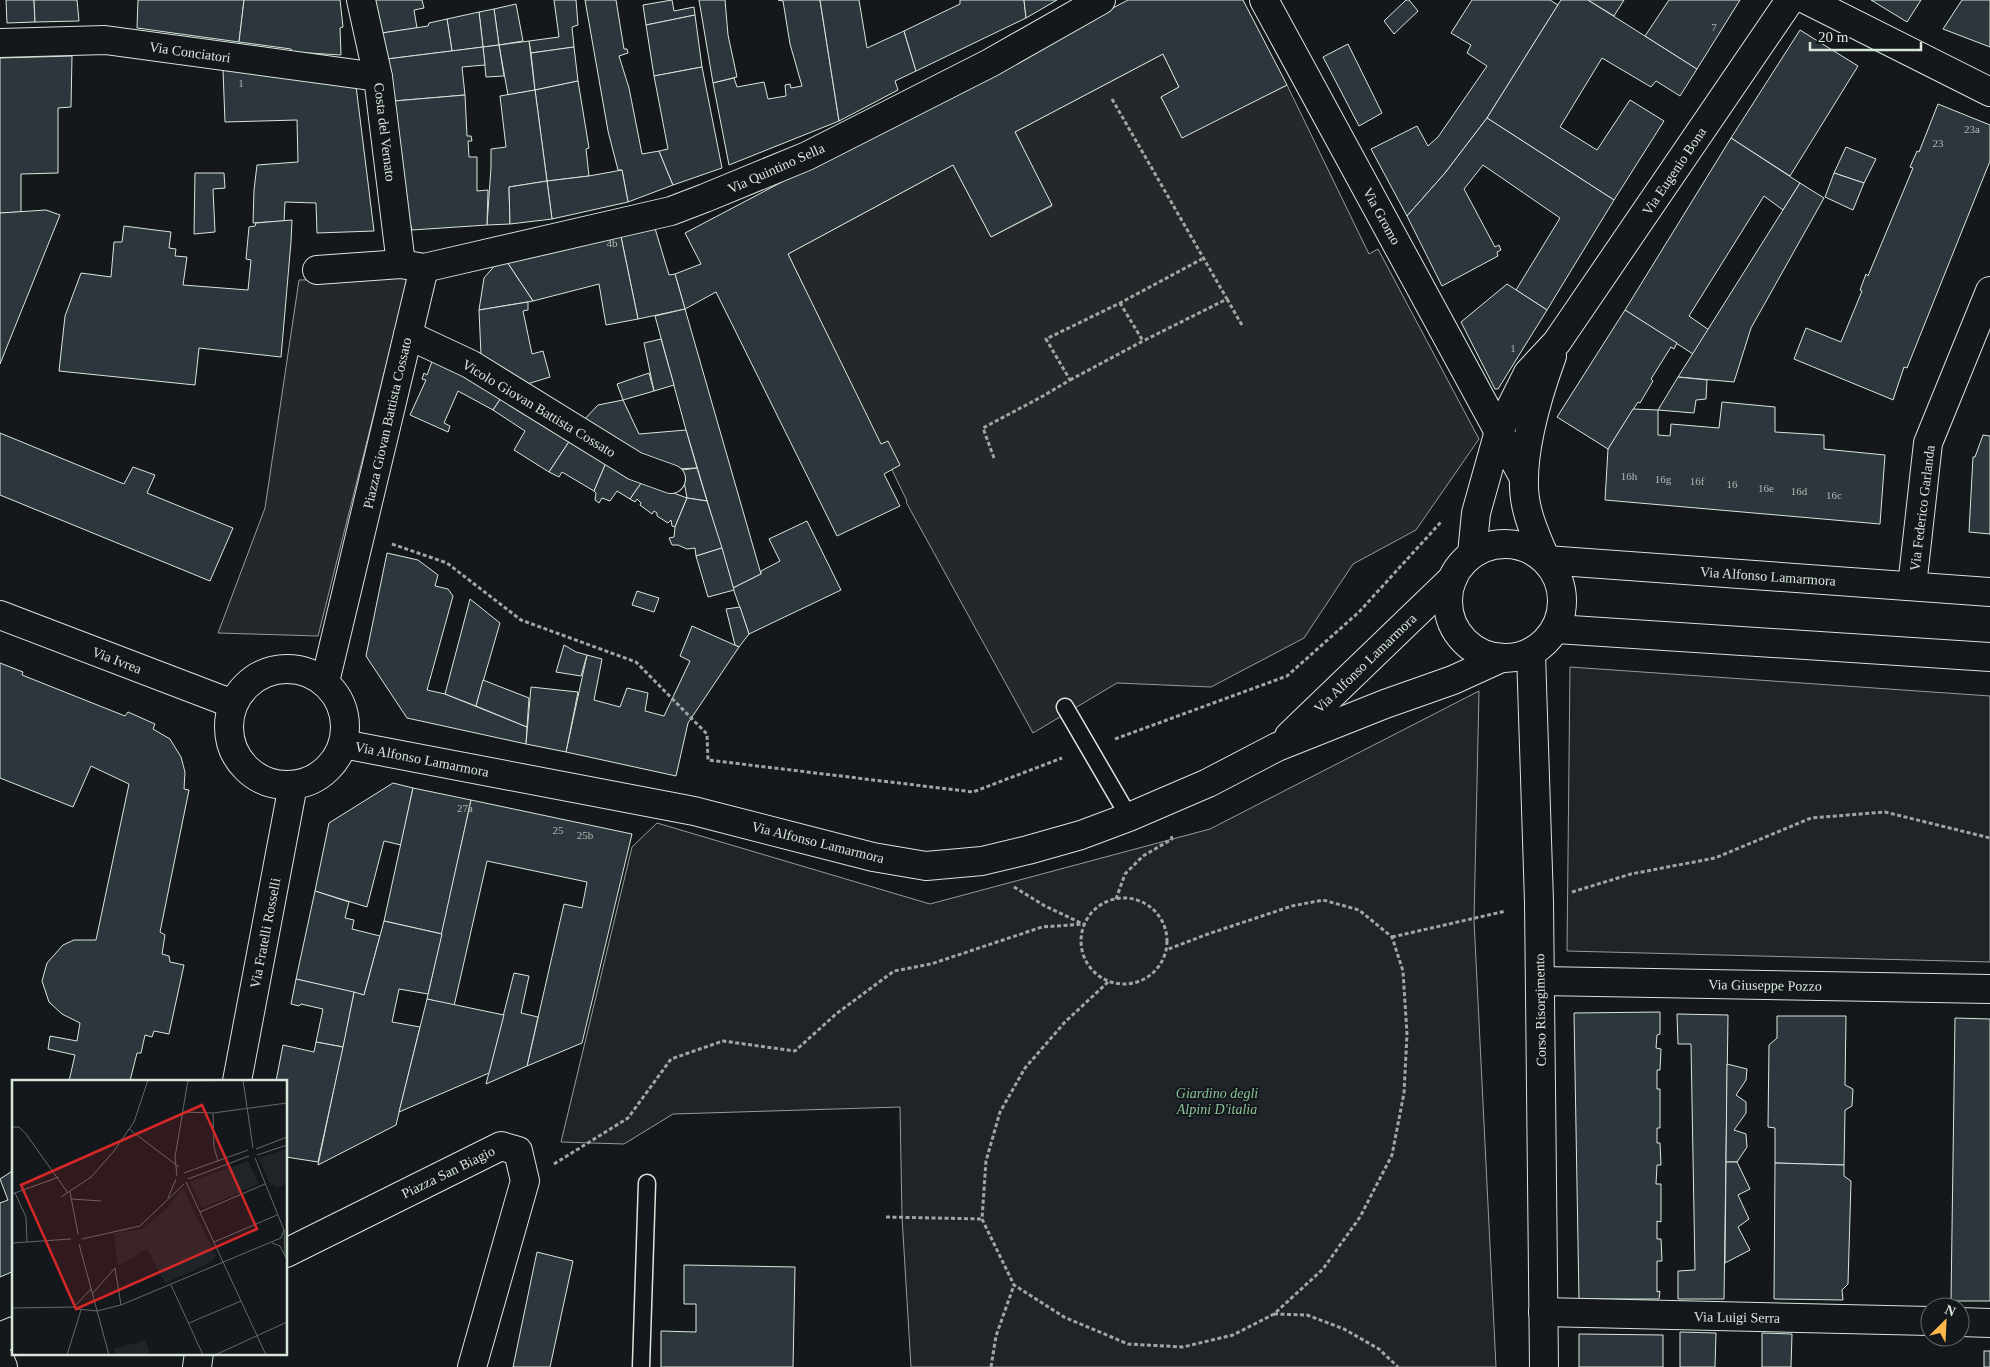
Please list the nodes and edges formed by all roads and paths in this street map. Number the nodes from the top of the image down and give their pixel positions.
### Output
1 (361, 0) edge
2 (1101, 0) edge
3 (1264, 0) edge
4 (1790, 0) edge
5 (1807, 0) edge
6 (0, 43) edge
7 (378, 77) junction
8 (1990, 92) edge
9 (1112, 99) dead end
10 (1202, 259) junction
11 (413, 266) junction
12 (317, 270) dead end
13 (1990, 291) edge
14 (1227, 299) junction
15 (1120, 304) junction
16 (1243, 327) dead end
17 (408, 335) junction
18 (1143, 341) junction
19 (1557, 342) junction
20 (1070, 380) junction
21 (1499, 431) junction
22 (994, 458) dead end
23 (1524, 478) junction
24 (671, 479) dead end
25 (1446, 516) dead end
26 (361, 533) junction
27 (1472, 554) junction
28 (1546, 560) junction
29 (1453, 578) junction
30 (1912, 586) junction
31 (1990, 592) edge
32 (0, 615) edge
33 (1556, 629) junction
34 (1531, 653) junction
35 (1990, 657) edge
36 (1499, 658) junction
37 (325, 682) junction
38 (233, 704) junction
39 (1065, 707) dead end
40 (343, 744) junction
41 (1277, 747) junction
42 (1090, 748) junction
43 (293, 785) junction
44 (1160, 804) junction
45 (1129, 817) junction
46 (1990, 838) edge
47 (982, 861) junction
48 (1116, 899) junction
49 (1539, 902) junction
50 (1084, 924) junction
51 (1392, 937) junction
52 (1166, 950) junction
53 (1540, 981) junction
54 (1108, 982) junction
55 (1990, 989) edge
56 (237, 1080) edge
57 (526, 1181) junction
58 (647, 1183) dead end
59 (886, 1217) dead end
60 (982, 1219) junction
61 (288, 1252) edge
62 (1014, 1286) junction
63 (1543, 1312) junction
64 (1274, 1314) junction
65 (1920, 1321) edge
66 (1970, 1322) edge
67 (1990, 1323) edge
68 (12, 1332) edge
69 (0, 1340) edge
70 (199, 1354) edge
71 (0, 1360) edge
72 (3, 1367) edge
73 (197, 1367) edge
74 (472, 1367) edge
75 (641, 1367) edge
76 (991, 1367) edge
77 (1398, 1367) edge
78 (1544, 1367) edge

1 - 7 street, Costa del Vernato
2 - 11 street, Via Quintino Sella
3 - 21 street, Via Gromo
4 - 19 street, Via Eugenio Bona
5 - 8 street
6 - 7 street, Via Conciatori
7 - 11 street, Costa del Vernato
9 - 10 path
10 - 14 path
10 - 15 path
11 - 12 street
11 - 17 street, Piazza Giovan Battista Cossato
13 - 30 street, Via Federico Garlanda
14 - 16 path
14 - 18 path
15 - 18 path
15 - 20 path
17 - 24 street, Vicolo Giovan Battista Cossato
17 - 26 street, Piazza Giovan Battista Cossato
18 - 20 path
19 - 21 street, Via Eugenio Bona
19 - 23 street, Via Eugenio Bona
20 - 22 path
21 - 23 street, Via Eugenio Bona
21 - 27 street, Via Eugenio Bona
23 - 28 street, Via Eugenio Bona
25 - 42 path
26 - 37 street, Piazza Giovan Battista Cossato
26 - 42 path
27 - 28 street, Via Alfonso Lamarmora
27 - 29 street, Via Alfonso Lamarmora
28 - 30 street, Via Alfonso Lamarmora
28 - 33 street, Via Alfonso Lamarmora
29 - 36 street, Via Alfonso Lamarmora
29 - 41 street, Via Alfonso Lamarmora
30 - 31 street, Via Alfonso Lamarmora
32 - 38 street, Via Ivrea
33 - 34 street, Via Alfonso Lamarmora
33 - 35 street
34 - 36 street, Via Alfonso Lamarmora
34 - 49 street, Corso Risorgimento
36 - 41 street, Via Alfonso Lamarmora
37 - 38 street, Via Alfonso Lamarmora
37 - 40 street, Via Alfonso Lamarmora
38 - 43 street, Via Alfonso Lamarmora
39 - 42 lane
40 - 43 street, Via Alfonso Lamarmora
40 - 47 street, Via Alfonso Lamarmora
41 - 44 street, Via Alfonso Lamarmora
42 - 45 lane
43 - 56 street, Via Fratelli Rosselli
44 - 45 street, Via Alfonso Lamarmora
44 - 48 path
45 - 47 street, Via Alfonso Lamarmora
46 - 49 path
47 - 50 path
48 - 50 path
48 - 52 path
49 - 51 path
49 - 53 street, Corso Risorgimento
50 - 54 path
50 - 57 path
51 - 52 path
51 - 64 path
52 - 54 path
53 - 55 street, Via Giuseppe Pozzo
53 - 63 street, Corso Risorgimento
54 - 60 path
57 - 61 street, Piazza San Biagio
57 - 74 street
58 - 75 lane
59 - 60 path
60 - 62 path
62 - 64 path
62 - 76 path
63 - 65 street, Via Luigi Serra
63 - 78 street, Corso Risorgimento
64 - 77 path
66 - 67 street
68 - 69 street
70 - 73 street
71 - 72 street

